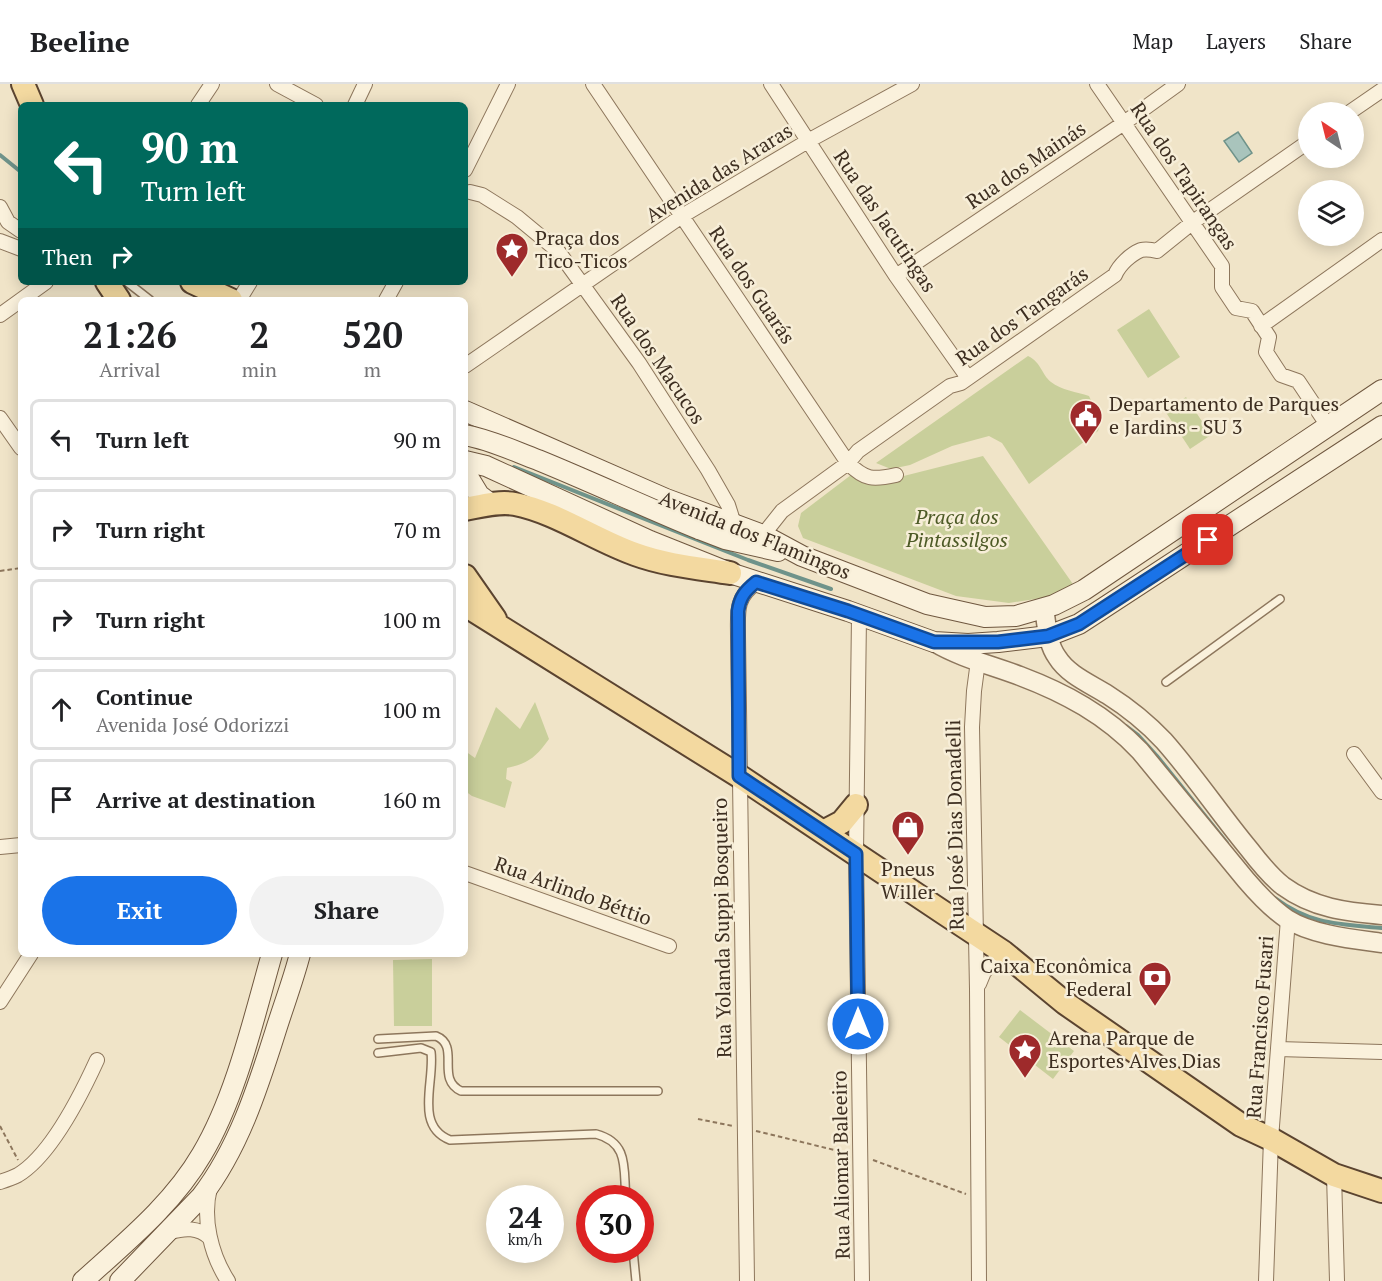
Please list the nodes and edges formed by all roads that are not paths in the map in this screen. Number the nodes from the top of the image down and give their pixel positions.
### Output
1 (23, 84) edge
2 (212, 84) edge
3 (277, 84) edge
4 (365, 84) edge
5 (508, 84) edge
6 (593, 84) edge
7 (771, 84) edge
8 (912, 84) edge
9 (1097, 84) edge
10 (1178, 84) edge
11 (1382, 90) edge
12 (31, 102) edge
13 (200, 102) edge
14 (310, 102) edge
15 (356, 102) edge
16 (1364, 102) edge
17 (1124, 123) junction
18 (808, 141) junction
19 (1298, 149) edge
20 (468, 165) edge
21 (468, 176) edge
22 (468, 193) edge
23 (468, 195) edge
24 (0, 207) edge
25 (682, 216) junction
26 (1193, 222) junction
27 (18, 229) edge
28 (1382, 240) edge
29 (0, 241) edge
30 (18, 248) edge
31 (896, 276) junction
32 (42, 285) edge
33 (132, 285) edge
34 (198, 285) edge
35 (584, 285) junction
36 (25, 297) edge
37 (147, 297) edge
38 (224, 297) edge
39 (18, 302) edge
40 (0, 315) edge
41 (1261, 326) junction
42 (468, 364) edge
43 (968, 378) junction
44 (1382, 390) edge
45 (468, 412) edge
46 (0, 418) edge
47 (1328, 426) junction
48 (1382, 426) edge
49 (512, 431) junction
50 (468, 436) edge
51 (18, 444) edge
52 (468, 448) edge
53 (468, 462) edge
54 (848, 463) junction
55 (896, 475) dead end
56 (468, 477) edge
57 (491, 504) junction
58 (468, 508) edge
59 (734, 524) junction
60 (763, 535) junction
61 (802, 556) junction
62 (730, 573) junction
63 (468, 580) edge
64 (756, 582) junction
65 (1280, 599) dead end
66 (468, 607) edge
67 (1049, 607) junction
68 (859, 616) junction
69 (503, 629) junction
70 (1048, 636) junction
71 (934, 642) junction
72 (978, 661) junction
73 (1166, 681) dead end
74 (1354, 754) dead end
75 (739, 776) junction
76 (1378, 777) edge
77 (1382, 792) edge
78 (856, 805) junction
79 (823, 832) junction
80 (18, 844) edge
81 (0, 847) edge
82 (856, 854) junction
83 (468, 874) edge
84 (1381, 915) edge
85 (1288, 919) junction
86 (977, 935) junction
87 (1382, 944) edge
88 (669, 946) dead end
89 (1003, 952) junction
90 (29, 957) edge
91 (271, 957) edge
92 (299, 957) edge
93 (977, 989) junction
94 (0, 1002) edge
95 (378, 1039) dead end
96 (1278, 1049) junction
97 (1382, 1052) edge
98 (378, 1053) dead end
99 (97, 1060) dead end
100 (658, 1091) dead end
101 (1271, 1139) junction
102 (1334, 1175) junction
103 (0, 1182) edge
104 (212, 1183) junction
105 (625, 1185) edge
106 (1382, 1191) edge
107 (170, 1232) junction
108 (210, 1238) junction
109 (634, 1263) edge
110 (83, 1281) edge
111 (120, 1281) edge
112 (228, 1281) edge
113 (636, 1281) edge
114 (747, 1281) edge
115 (862, 1281) edge
116 (979, 1281) edge
117 (1266, 1281) edge
118 (1337, 1281) edge

1 - 12 main road
2 - 13 street
3 - 14 street
4 - 15 street
5 - 20 street
6 - 25 street, Rua dos Guarás
7 - 18 street, Rua das Jacutingas
8 - 18 street, Avenida das Araras
9 - 17 street, Rua dos Tapirangas
10 - 17 street, Rua dos Mainás
11 - 16 street
17 - 26 street, Rua dos Tapirangas
17 - 31 street, Rua dos Mainás
18 - 25 street, Avenida das Araras
18 - 31 street, Rua das Jacutingas
19 - 26 street, Rua dos Tangarás
21 - 22 street
23 - 35 street, Rua dos Macucos
24 - 27 street
25 - 35 street, Avenida das Araras
25 - 54 street, Rua dos Guarás
26 - 41 street, Rua dos Tapirangas
26 - 43 street, Rua dos Tangarás
28 - 41 street
29 - 30 street
31 - 43 street, Rua das Jacutingas
32 - 36 street
33 - 37 lane
34 - 38 main road
35 - 42 street, Avenida das Araras
35 - 59 street, Rua dos Macucos
39 - 40 street
41 - 47 street
43 - 54 street, Rua dos Tangarás
44 - 47 main road, Avenida dos Flamingos
45 - 49 main road, Avenida dos Flamingos
46 - 51 street
47 - 67 main road, Avenida dos Flamingos
48 - 70 main road
49 - 52 main road
49 - 59 main road, Avenida dos Flamingos
50 - 61 main road, bridge
53 - 62 main road
54 - 55 street, Rua dos Guarás
54 - 60 street, Rua dos Tangarás
56 - 57 main road
57 - 58 main road
57 - 62 main road
59 - 60 main road, Avenida dos Flamingos
60 - 61 main road, Avenida dos Flamingos
61 - 67 main road, Avenida dos Flamingos
62 - 64 main road
63 - 69 main road
64 - 68 main road
64 - 75 street, Rua Yolanda Suppi Bosqueiro
65 - 73 lane
66 - 69 main road
67 - 70 street
68 - 71 main road
68 - 78 street, Rua Aliomar Baleeiro
69 - 75 main road
70 - 71 main road
70 - 84 street
71 - 72 street
72 - 85 street
72 - 86 street, Rua José Dias Donadelli
74 - 76 street
75 - 79 main road
75 - 114 street, Rua Yolanda Suppi Bosqueiro
76 - 77 street
78 - 79 main road
78 - 82 street, Rua Aliomar Baleeiro
79 - 82 main road
80 - 81 street
82 - 86 main road
82 - 115 street, Rua Aliomar Baleeiro
83 - 88 street, Rua Arlindo Béttio
85 - 87 street
85 - 96 street, Rua Francisco Fusari
86 - 89 main road
86 - 93 street, Rua José Dias Donadelli
89 - 93 street
89 - 101 main road
90 - 94 street
91 - 110 main road
92 - 104 main road
93 - 116 street, Rua José Dias Donadelli
95 - 100 lane
96 - 97 street
96 - 101 street, Rua Francisco Fusari
98 - 105 lane
99 - 103 street
101 - 102 main road
101 - 117 street, Rua Francisco Fusari
102 - 106 main road
102 - 118 street
104 - 107 main road
104 - 108 street
107 - 108 street
107 - 111 main road
108 - 112 street
109 - 113 lane

